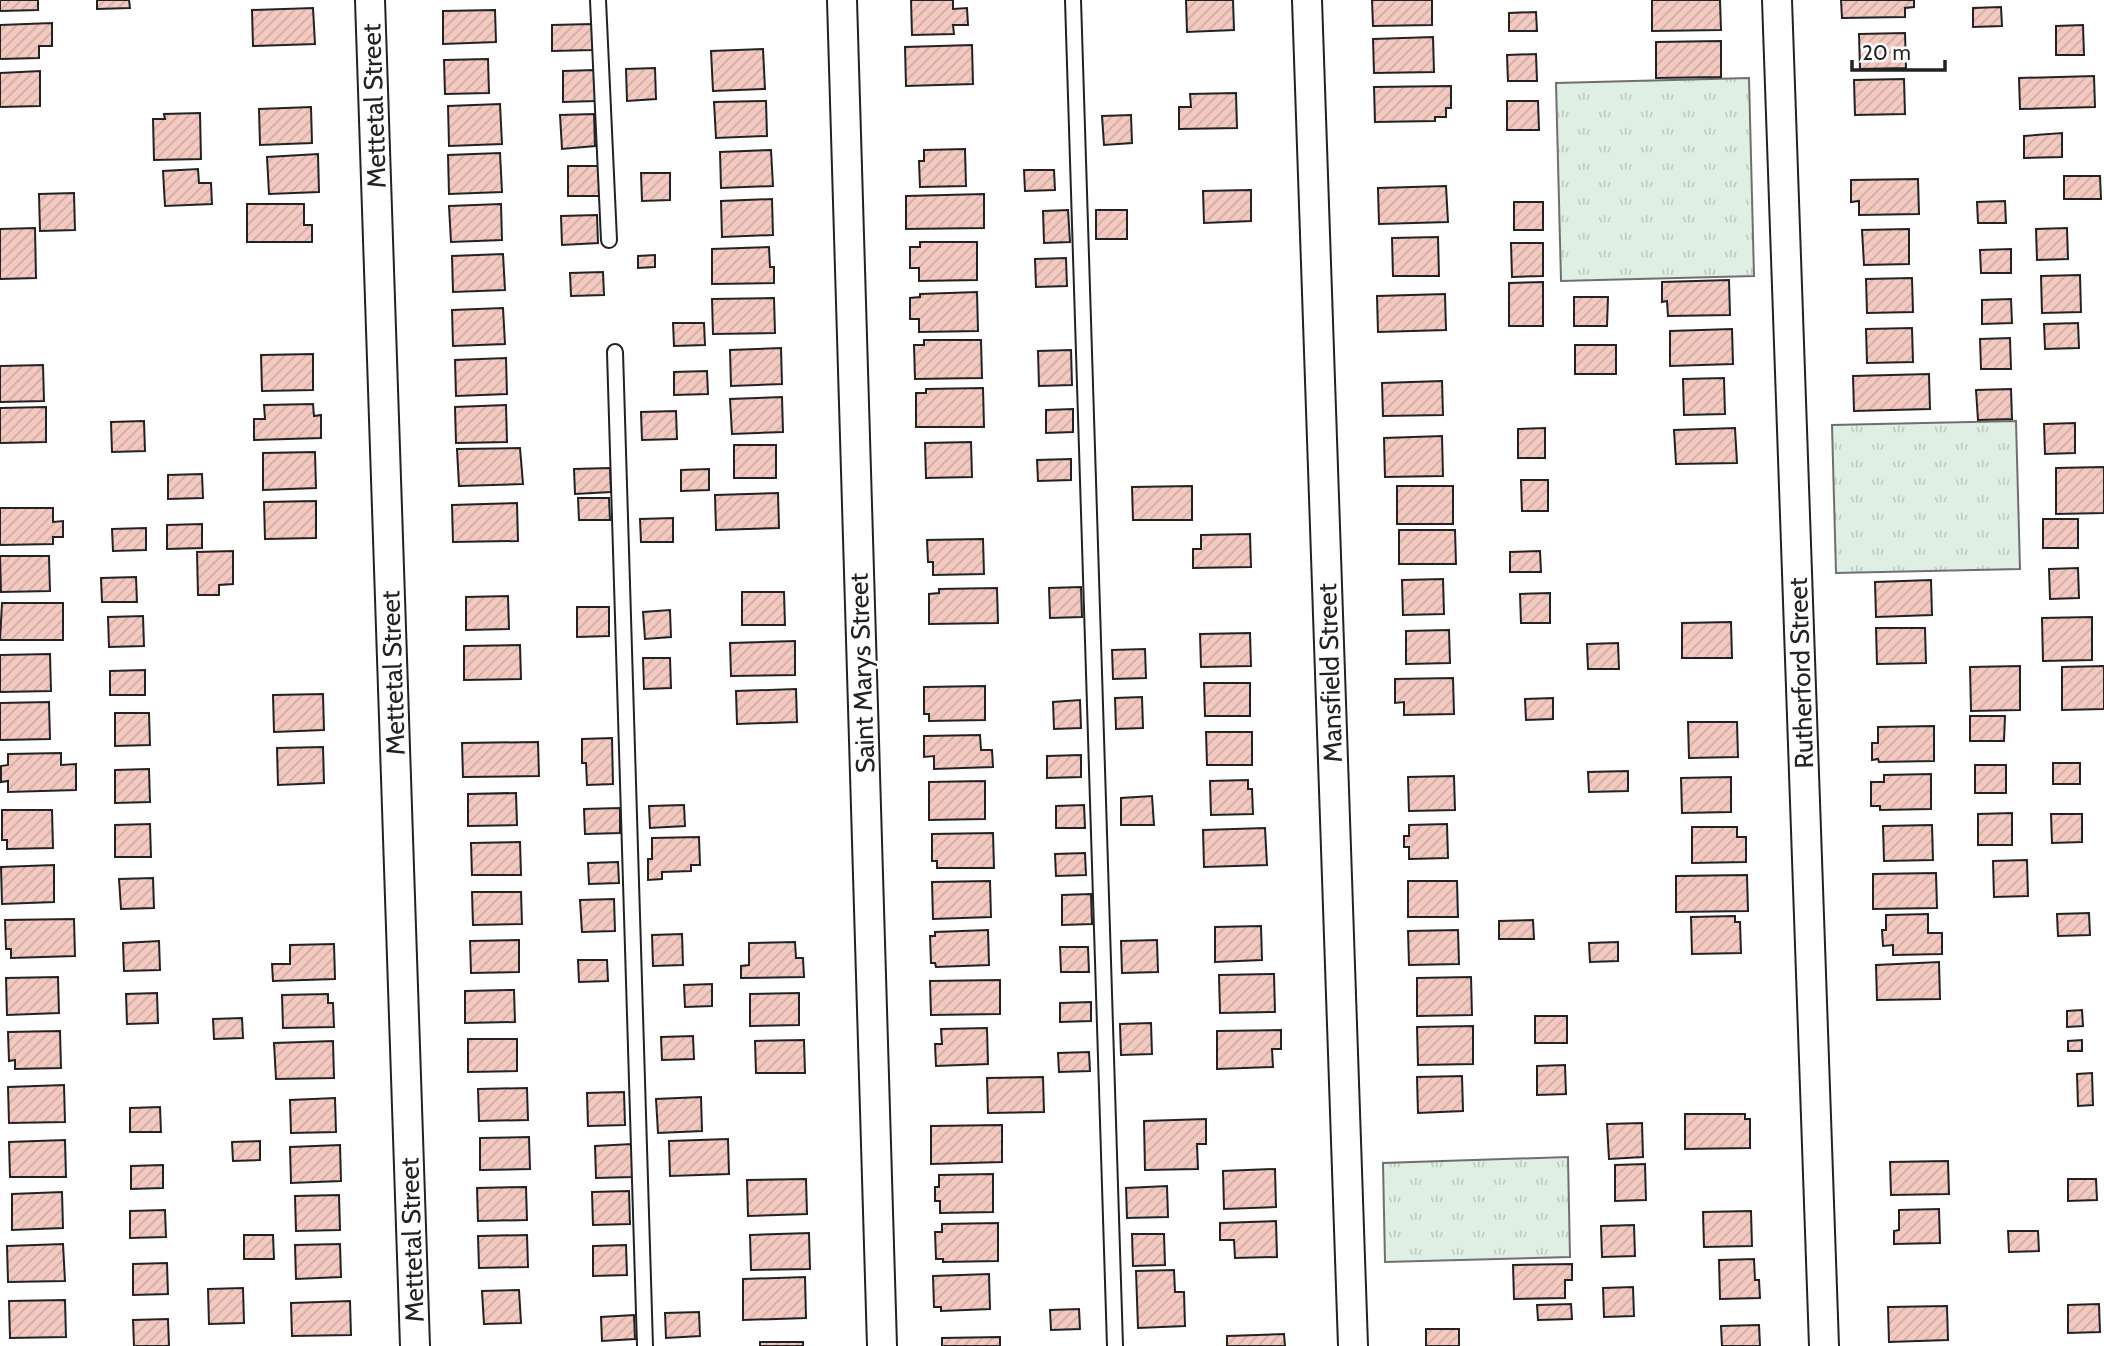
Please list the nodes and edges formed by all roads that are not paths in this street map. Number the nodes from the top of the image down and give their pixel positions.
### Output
1 (370, 0) edge
2 (598, 0) edge
3 (842, 0) edge
4 (1073, 0) edge
5 (1307, 0) edge
6 (1777, 0) edge
7 (608, 240) dead end
8 (615, 352) dead end
9 (415, 1346) edge
10 (645, 1346) edge
11 (882, 1346) edge
12 (1115, 1346) edge
13 (1353, 1346) edge
14 (1824, 1346) edge

1 - 9 street, Mettetal Street
2 - 7 lane
3 - 11 street, Saint Marys Street
4 - 12 lane
5 - 13 street, Mansfield Street
6 - 14 street, Rutherford Street
8 - 10 lane

